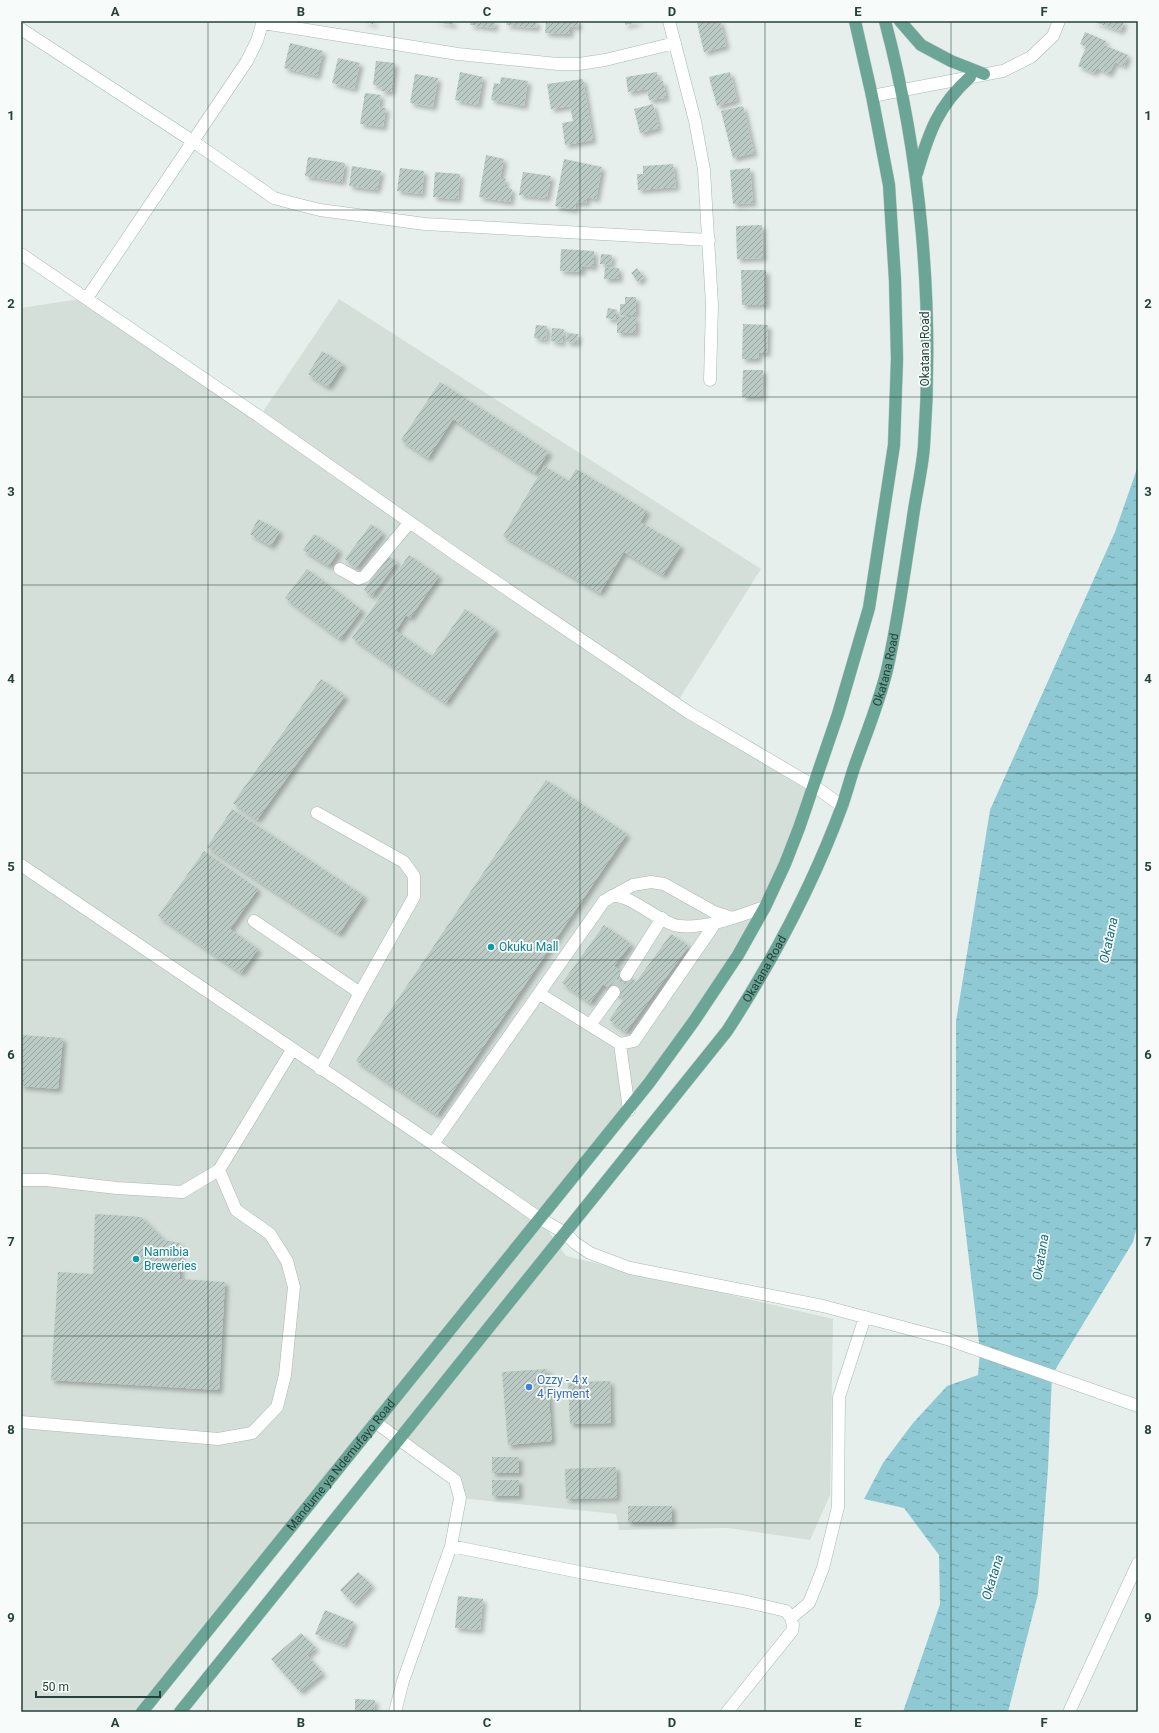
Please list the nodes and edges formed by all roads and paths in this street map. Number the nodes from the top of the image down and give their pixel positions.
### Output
1 (669, 21) edge
2 (854, 21) edge
3 (885, 21) edge
4 (900, 21) edge
5 (1060, 21) edge
6 (263, 22) edge
7 (21, 29) edge
8 (675, 43) junction
9 (984, 74) junction
10 (970, 77) junction
11 (901, 90) junction
12 (872, 96) junction
13 (194, 142) junction
14 (916, 176) junction
15 (709, 240) junction
16 (21, 254) edge
17 (86, 298) junction
18 (710, 380) dead end
19 (410, 522) junction
20 (340, 569) dead end
21 (814, 786) junction
22 (842, 806) junction
23 (317, 812) dead end
24 (21, 865) edge
25 (612, 896) junction
26 (765, 907) junction
27 (662, 918) junction
28 (732, 918) junction
29 (254, 921) dead end
30 (716, 922) junction
31 (626, 975) tunnel mouth
32 (614, 992) tunnel mouth
33 (360, 993) junction
34 (540, 994) junction
35 (590, 1025) junction
36 (620, 1044) junction
37 (292, 1050) junction
38 (320, 1068) junction
39 (628, 1110) junction
40 (433, 1144) junction
41 (219, 1170) junction
42 (21, 1180) edge
43 (539, 1218) junction
44 (565, 1233) junction
45 (865, 1317) junction
46 (1138, 1406) edge
47 (21, 1422) edge
48 (375, 1422) junction
49 (398, 1440) junction
50 (451, 1546) junction
51 (1138, 1563) edge
52 (791, 1618) junction
53 (142, 1712) edge
54 (180, 1712) edge
55 (395, 1712) edge
56 (727, 1712) edge
57 (1069, 1712) edge

1 - 8 street
2 - 12 main road
3 - 11 main road, Okatana Road
4 - 9 main road
5 - 9 street
6 - 8 street
6 - 13 street
7 - 13 street
8 - 15 street
9 - 10 street
10 - 11 street
10 - 14 main road
11 - 12 street
11 - 14 main road, Okatana Road
12 - 21 main road
13 - 15 street
13 - 17 street
14 - 22 main road, Okatana Road
15 - 18 street
16 - 17 street
17 - 19 street
19 - 20 street
19 - 21 street
21 - 22 street
21 - 26 main road
22 - 44 main road, Okatana Road
23 - 33 street
24 - 37 street
25 - 27 street
25 - 28 street
25 - 34 street
26 - 28 street
26 - 39 main road
27 - 30 street
27 - 31 street
28 - 30 street
29 - 33 street
30 - 36 street
32 - 35 street
33 - 38 street
34 - 35 street
34 - 40 street
35 - 36 street
36 - 39 street
37 - 38 street
37 - 41 street
38 - 40 street
39 - 43 main road
40 - 43 street
41 - 42 street
41 - 47 street
43 - 44 street
43 - 48 main road, Mandume ya Ndemufayo Road
44 - 45 street
44 - 49 main road
45 - 46 street
45 - 52 street
48 - 49 street
48 - 53 main road, Mandume ya Ndemufayo Road
49 - 50 street
49 - 54 main road
50 - 52 street
50 - 55 street
51 - 57 street
52 - 56 street

